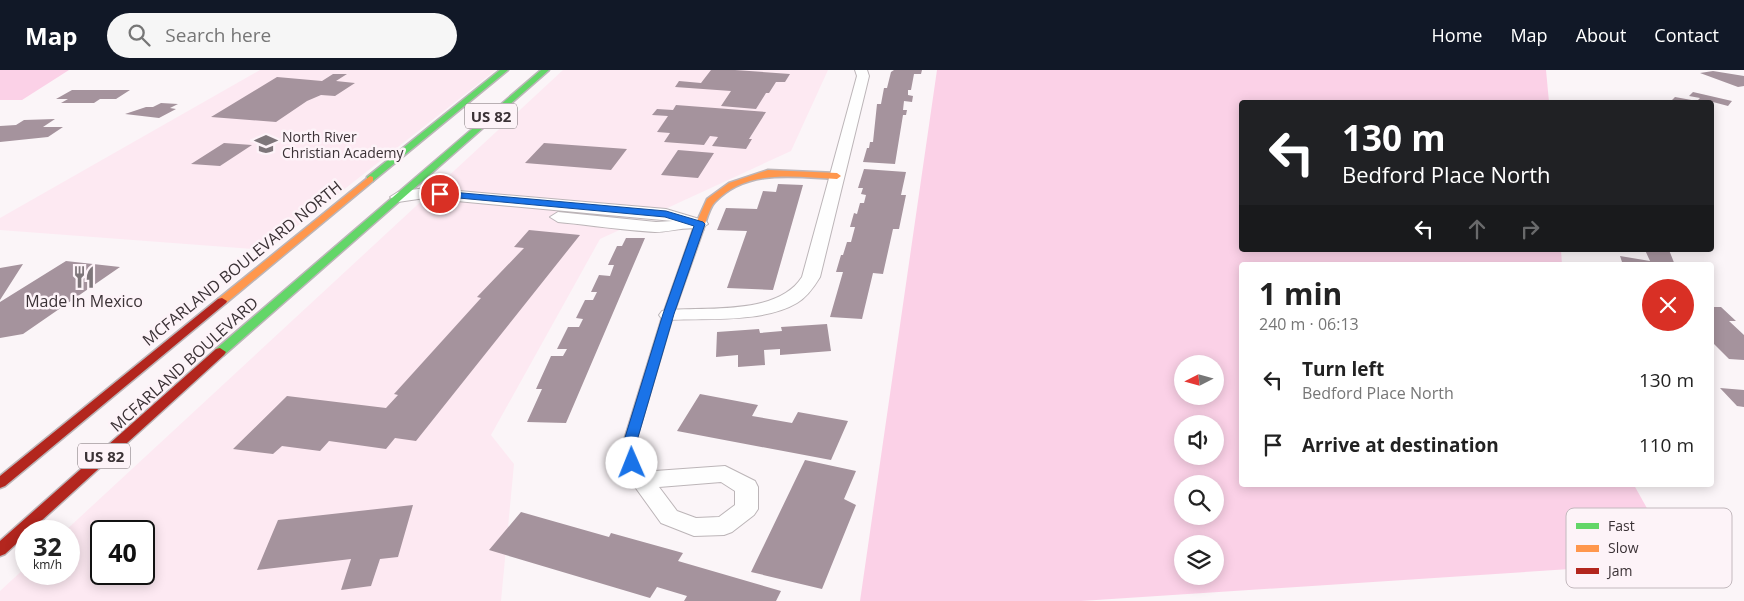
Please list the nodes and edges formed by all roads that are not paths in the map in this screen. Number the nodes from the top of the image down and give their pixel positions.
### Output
1 (504, 70) edge
2 (861, 70) edge
3 (542, 71) edge
4 (412, 145) junction
5 (837, 176) junction
6 (389, 190) junction
7 (353, 194) junction
8 (700, 224) junction
9 (345, 243) junction
10 (668, 314) junction
11 (641, 480) dead end
12 (0, 483) edge
13 (0, 550) edge

1 - 4 main road, MCFARLAND BOULEVARD NORTH / US 82
2 - 5 street
3 - 6 main road, US 82
4 - 6 main road
4 - 7 main road, MCFARLAND BOULEVARD NORTH / US 82
5 - 8 main road
5 - 10 street
6 - 8 street
6 - 9 main road, US 82
7 - 9 main road
7 - 12 main road, MCFARLAND BOULEVARD NORTH / US 82
8 - 10 main road
9 - 13 main road, MCFARLAND BOULEVARD / US 82
10 - 11 main road

